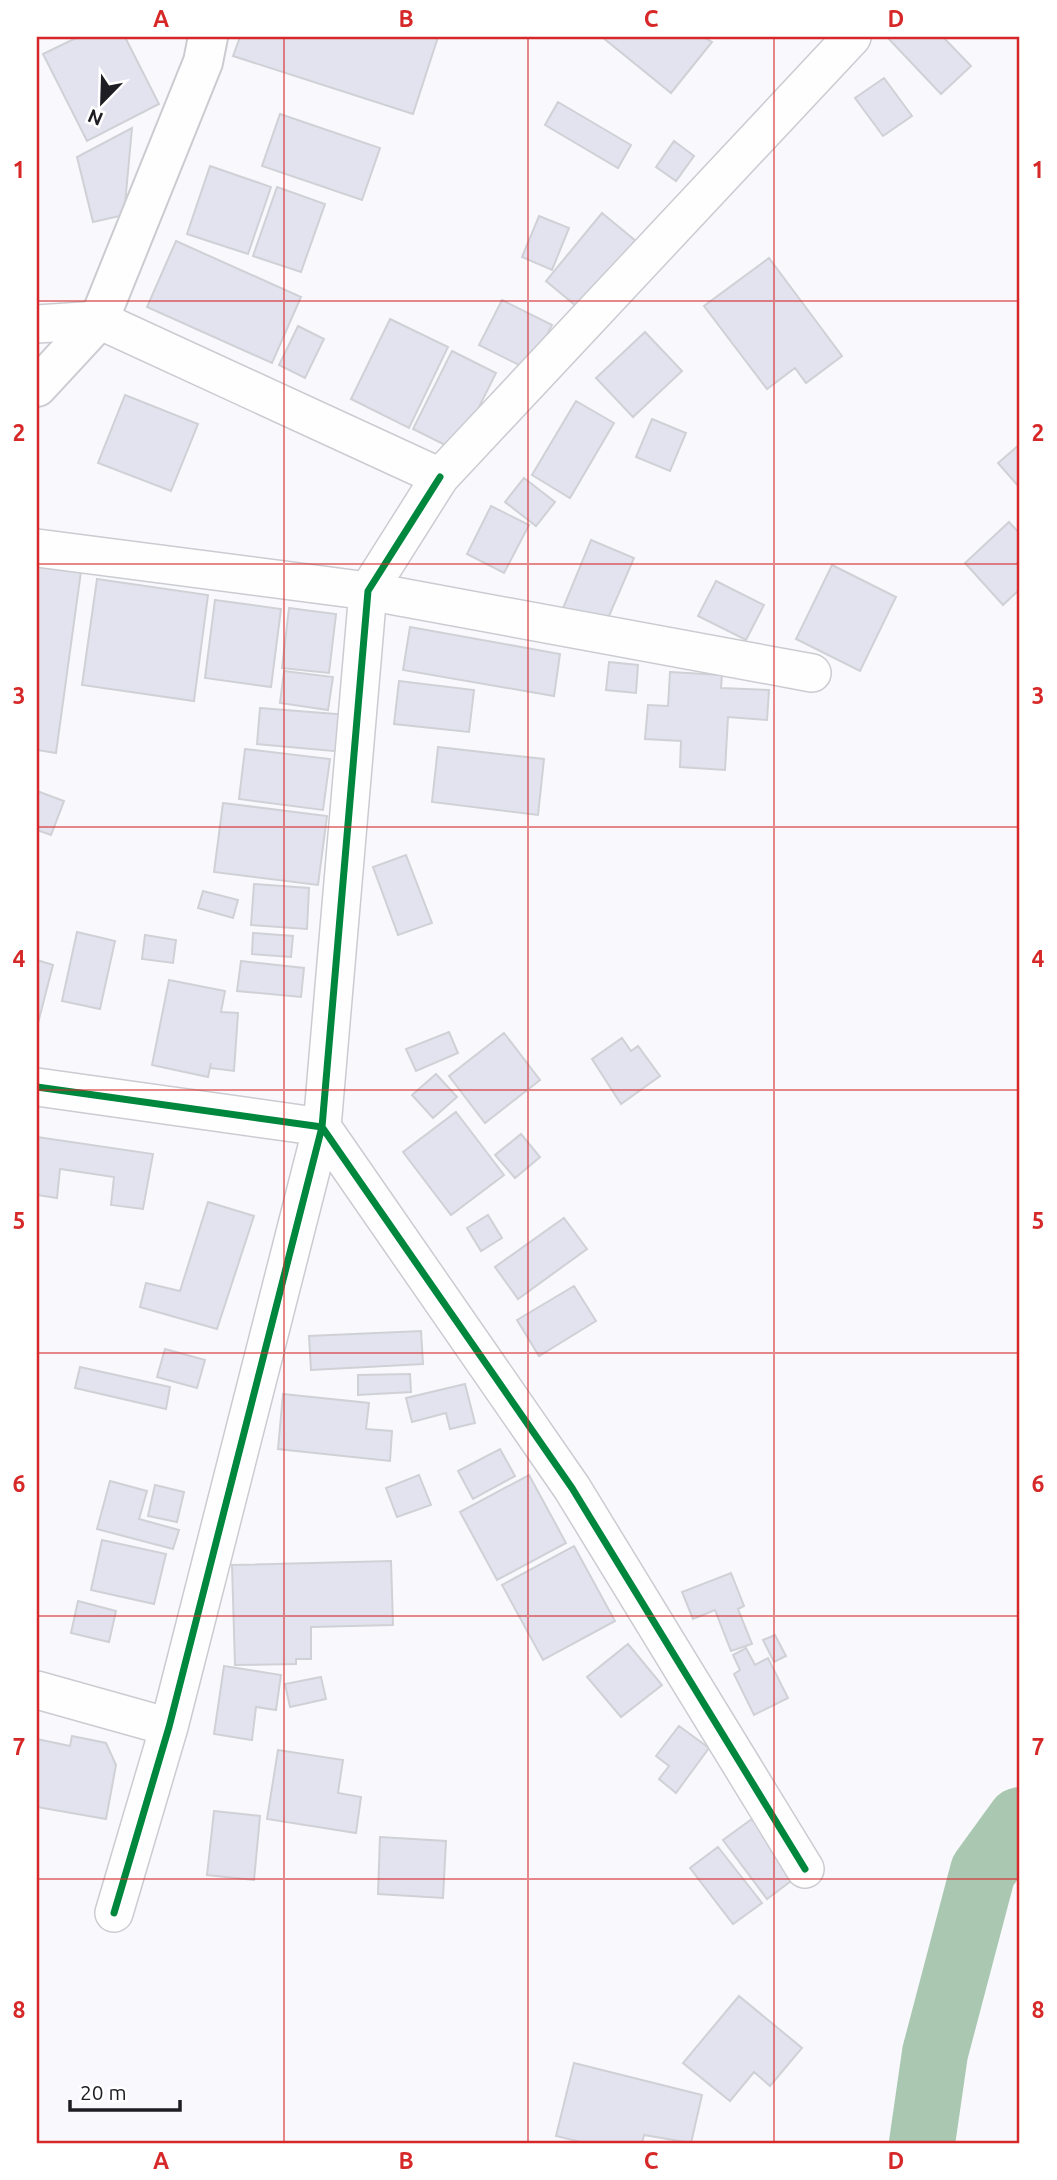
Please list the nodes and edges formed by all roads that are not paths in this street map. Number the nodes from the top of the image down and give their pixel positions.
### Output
1 (208, 37) edge
2 (852, 37) edge
3 (99, 320) junction
4 (37, 324) edge
5 (37, 387) edge
6 (440, 477) junction
7 (37, 548) edge
8 (368, 591) junction
9 (812, 673) dead end
10 (37, 1087) edge
11 (322, 1127) junction
12 (37, 1690) edge
13 (169, 1727) junction
14 (805, 1868) dead end
15 (114, 1913) dead end

1 - 3 street
2 - 6 street
3 - 4 street
3 - 5 street
3 - 6 street
6 - 8 street
7 - 8 street
8 - 9 street
8 - 11 street
10 - 11 street
11 - 13 street
11 - 14 street
12 - 13 street
13 - 15 street

